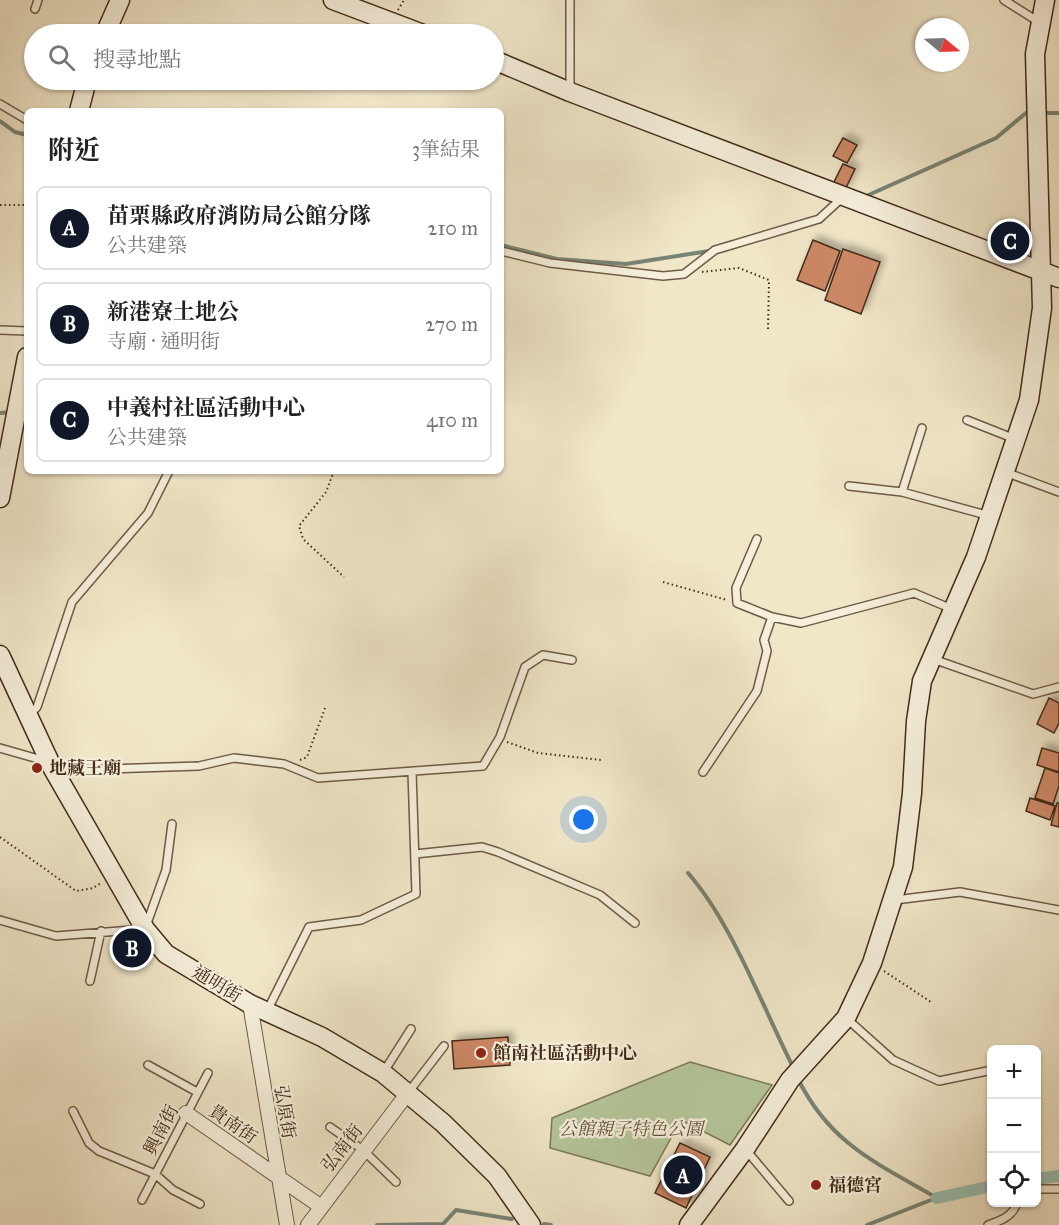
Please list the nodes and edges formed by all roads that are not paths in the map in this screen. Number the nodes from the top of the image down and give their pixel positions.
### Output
1 (38, 0) edge
2 (120, 0) edge
3 (333, 0) edge
4 (570, 0) edge
5 (1004, 0) edge
6 (1045, 0) edge
7 (35, 9) dead end
8 (1039, 22) junction
9 (109, 24) edge
10 (397, 24) edge
11 (504, 64) edge
12 (84, 90) edge
13 (570, 92) junction
14 (0, 104) edge
15 (80, 108) edge
16 (24, 118) edge
17 (845, 195) junction
18 (504, 252) edge
19 (1040, 270) junction
20 (1059, 278) edge
21 (0, 330) edge
22 (24, 331) edge
23 (24, 372) edge
24 (967, 420) dead end
25 (922, 428) dead end
26 (1016, 439) junction
27 (2, 468) edge
28 (1005, 472) junction
29 (168, 474) edge
30 (849, 486) dead end
31 (902, 492) junction
32 (1059, 492) edge
33 (0, 498) edge
34 (990, 516) junction
35 (757, 539) dead end
36 (952, 609) junction
37 (772, 617) junction
38 (0, 655) edge
39 (931, 658) junction
40 (572, 660) dead end
41 (1059, 687) edge
42 (29, 715) junction
43 (0, 748) edge
44 (51, 764) junction
45 (412, 772) junction
46 (703, 772) dead end
47 (172, 824) dead end
48 (415, 854) junction
49 (892, 900) junction
50 (1059, 910) edge
51 (0, 920) edge
52 (635, 923) dead end
53 (145, 929) junction
54 (101, 931) junction
55 (90, 981) dead end
56 (258, 1008) junction
57 (846, 1018) junction
58 (411, 1029) dead end
59 (444, 1046) dead end
60 (148, 1065) dead end
61 (987, 1071) edge
62 (208, 1073) dead end
63 (383, 1073) junction
64 (197, 1092) junction
65 (407, 1094) junction
66 (73, 1111) dead end
67 (186, 1113) junction
68 (330, 1127) dead end
69 (745, 1149) junction
70 (363, 1150) junction
71 (155, 1174) junction
72 (277, 1178) junction
73 (396, 1182) dead end
74 (1041, 1189) edge
75 (1059, 1189) edge
76 (142, 1200) dead end
77 (789, 1200) dead end
78 (200, 1204) dead end
79 (320, 1206) junction
80 (1016, 1207) edge
81 (287, 1225) edge
82 (308, 1225) edge
83 (531, 1225) edge
84 (689, 1225) edge
85 (988, 1225) edge

1 - 7 lane
2 - 9 street
3 - 10 street
4 - 13 lane
5 - 8 lane
6 - 8 street
8 - 19 street
11 - 13 street
12 - 15 street
13 - 17 street
14 - 16 lane
17 - 18 lane
17 - 19 street
19 - 20 street
19 - 26 street
21 - 22 lane
23 - 27 street
24 - 26 lane
25 - 31 lane
26 - 28 street
27 - 33 street
28 - 32 lane
28 - 34 street
29 - 42 lane
30 - 31 lane
31 - 34 lane
34 - 36 street
35 - 37 lane
36 - 37 lane
36 - 39 street
37 - 46 lane
38 - 42 street, 通明街
39 - 41 lane
39 - 49 street
40 - 45 lane
42 - 44 street, 通明街
43 - 44 lane
44 - 45 lane
44 - 53 street, 通明街
45 - 48 lane
47 - 53 lane
48 - 52 lane
48 - 56 lane
49 - 50 lane
49 - 57 street
51 - 54 lane
53 - 54 lane
53 - 56 street, 通明街
54 - 55 lane
56 - 63 street, 通明街
56 - 72 street, 弘原街
57 - 61 lane
57 - 69 street
58 - 63 lane
59 - 65 lane
60 - 64 lane
62 - 64 lane, 興南街
63 - 65 street, 通明街
64 - 67 lane, 興南街
65 - 70 street, 弘南街
65 - 83 street, 通明街
66 - 71 lane
67 - 71 lane, 興南街
67 - 72 street, 貴南街
68 - 70 lane
69 - 77 lane
69 - 84 street
70 - 73 lane
70 - 79 street, 弘南街
71 - 76 lane, 興南街
71 - 78 lane
72 - 79 street, 貴南街
72 - 81 street, 弘原街
74 - 75 lane
79 - 82 street, 弘南街
80 - 85 lane

